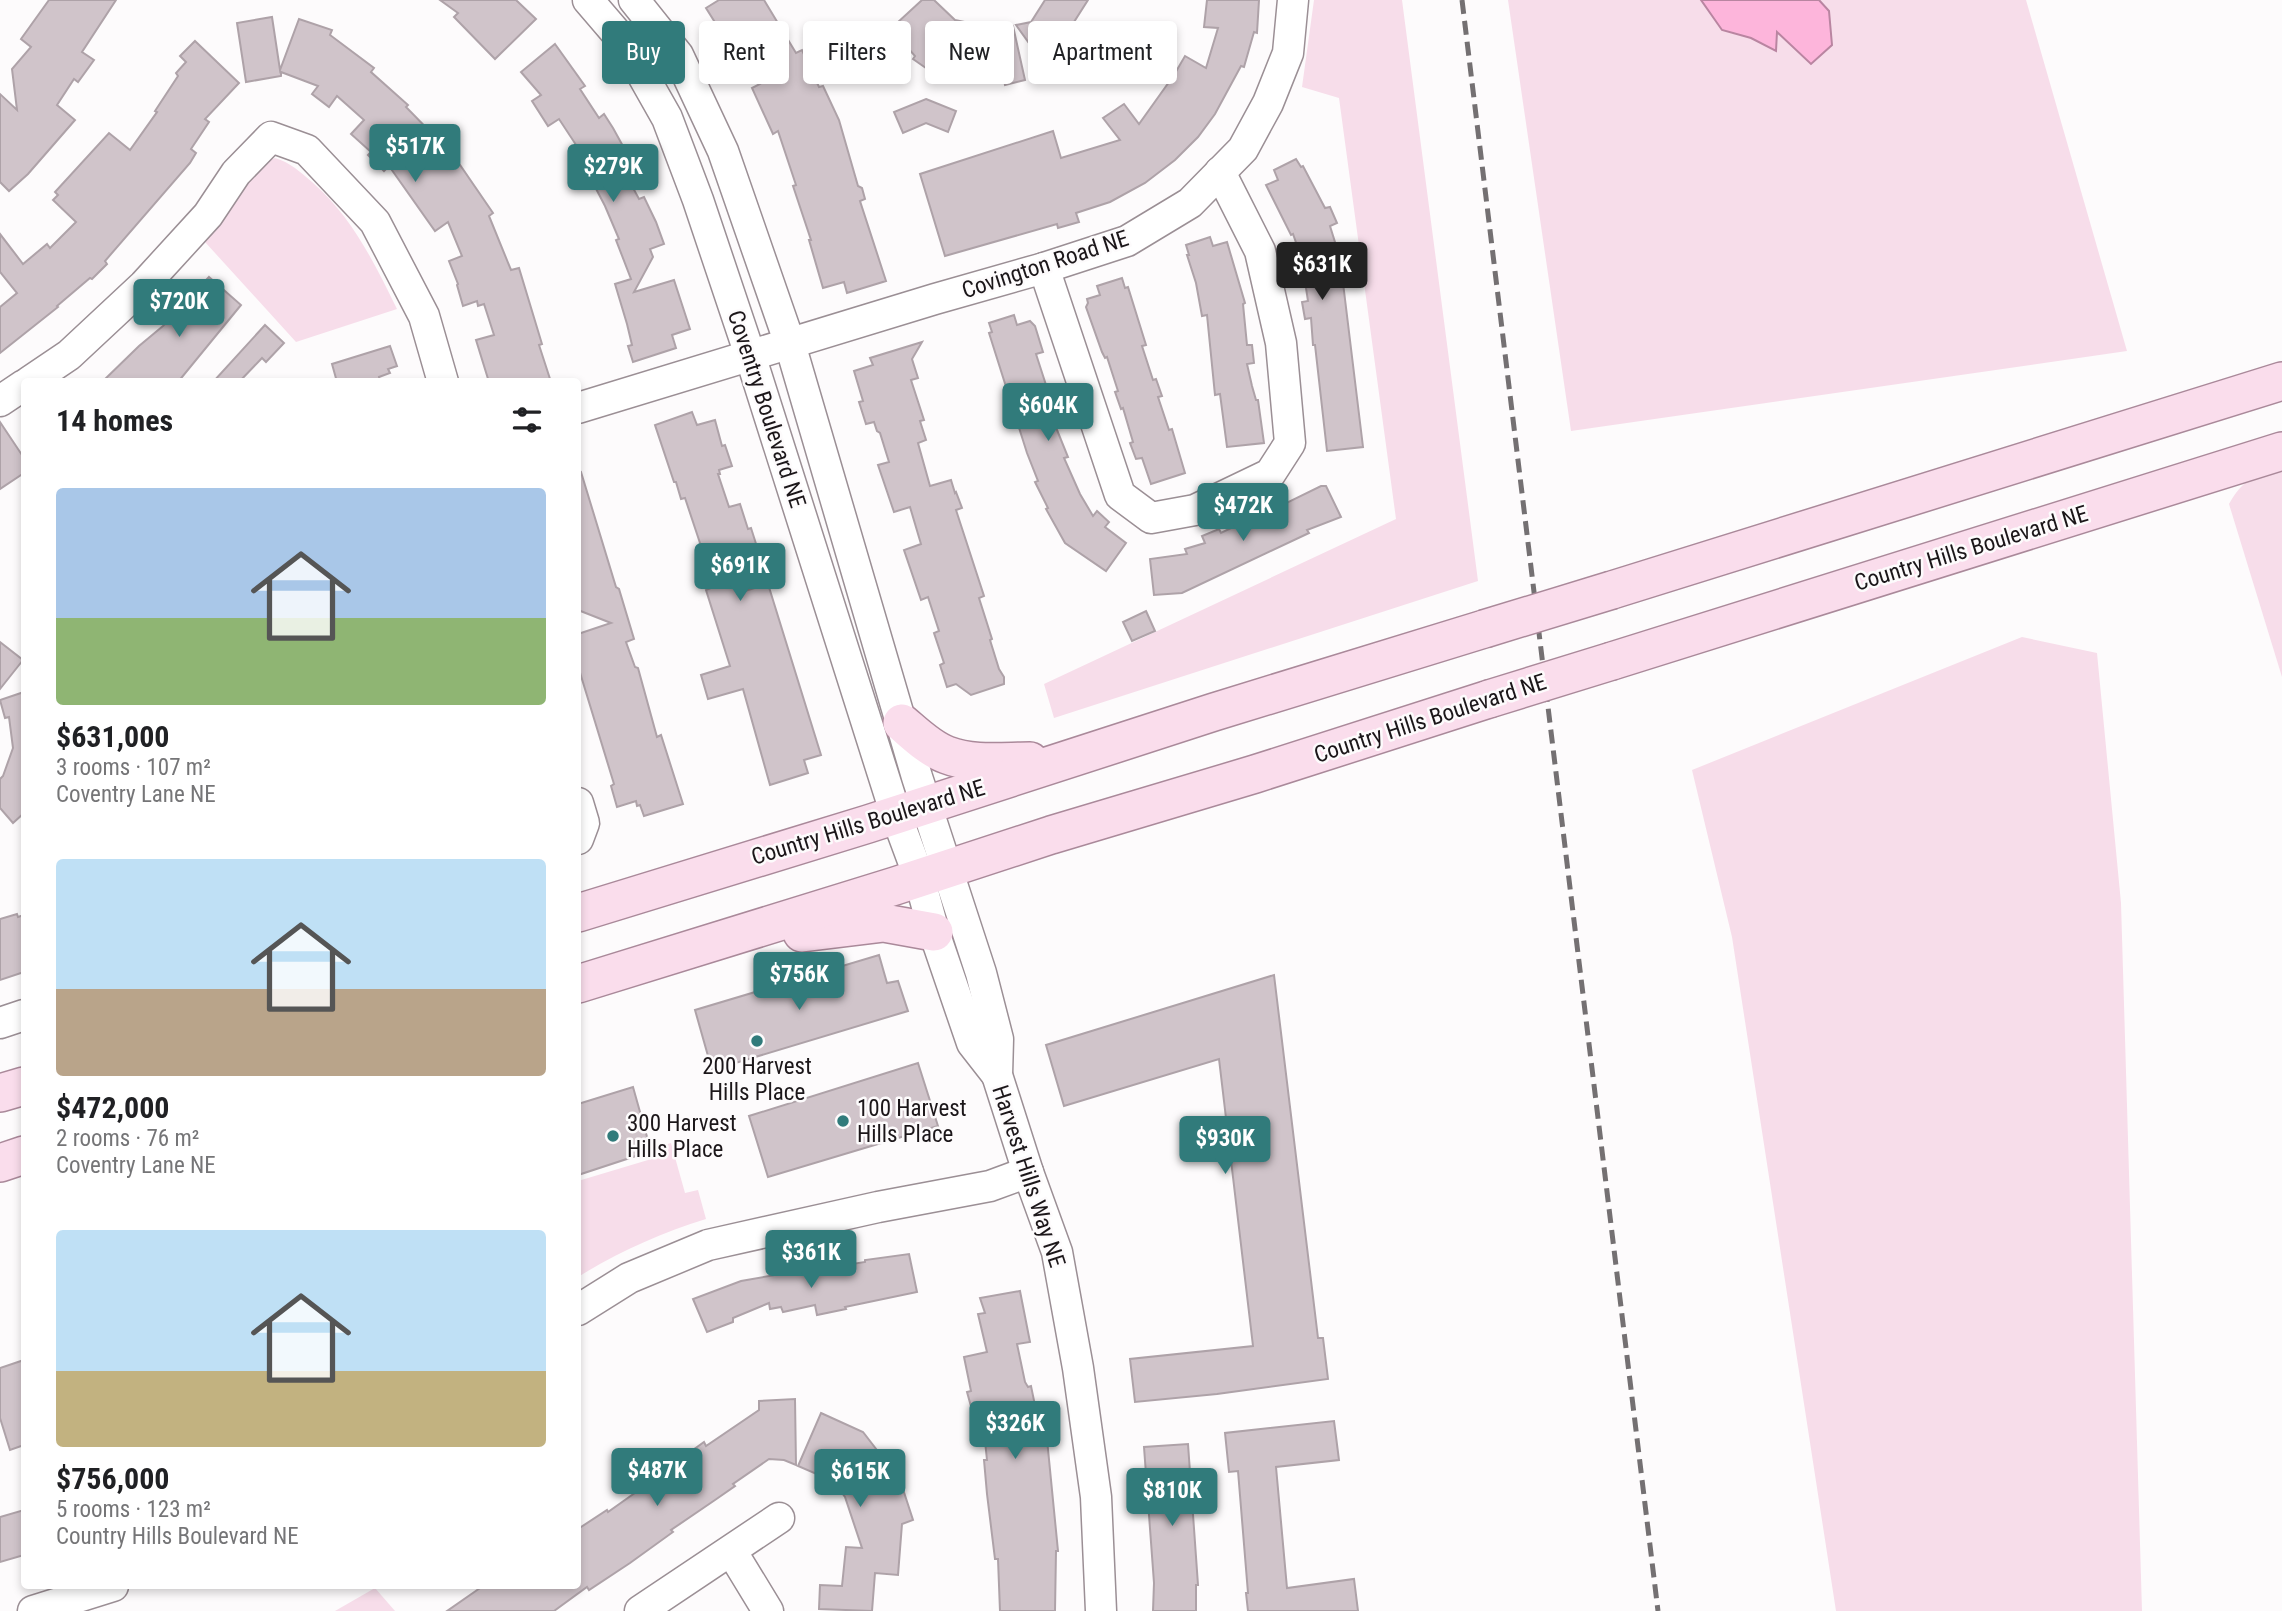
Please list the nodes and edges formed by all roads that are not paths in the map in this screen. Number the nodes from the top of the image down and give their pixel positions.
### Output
1 (589, 0) edge
2 (634, 0) edge
3 (1293, 0) edge
4 (1220, 172) junction
5 (1044, 268) junction
6 (790, 344) junction
7 (750, 355) junction
8 (35, 378) edge
9 (442, 378) edge
10 (2282, 381) edge
11 (21, 386) edge
12 (0, 401) edge
13 (581, 407) edge
14 (2282, 451) edge
15 (902, 723) junction
16 (1066, 761) junction
17 (911, 809) junction
18 (581, 813) edge
19 (581, 831) edge
20 (933, 872) junction
21 (581, 913) edge
22 (934, 932) junction
23 (683, 951) junction
24 (581, 983) edge
25 (21, 1016) edge
26 (0, 1023) edge
27 (997, 1075) junction
28 (21, 1087) edge
29 (0, 1093) edge
30 (21, 1156) edge
31 (0, 1163) edge
32 (1028, 1172) junction
33 (581, 1308) edge
34 (779, 1518) dead end
35 (732, 1552) junction
36 (103, 1589) edge
37 (33, 1611) edge
38 (640, 1611) edge
39 (768, 1611) edge
40 (1101, 1611) edge

1 - 7 street, Coventry Boulevard NE
2 - 6 street, Coventry Boulevard NE
3 - 4 street, Covington Road NE
4 - 5 street, Covington Road NE
4 - 5 street
5 - 6 street, Covington Road NE
6 - 7 street, Covington Road NE
6 - 15 street, Coventry Boulevard NE
7 - 13 street, Covington Road NE
7 - 17 street, Coventry Boulevard NE
8 - 9 street
10 - 16 main road, Country Hills Boulevard NE, bridge
11 - 12 street
14 - 20 main road, Country Hills Boulevard NE, bridge
15 - 16 main road
15 - 17 street, Coventry Boulevard NE
16 - 17 main road, Country Hills Boulevard NE
17 - 20 street, Coventry Boulevard NE
17 - 21 main road, Country Hills Boulevard NE
18 - 19 street
20 - 22 street, Harvest Hills Way NE
20 - 23 main road, Country Hills Boulevard NE
20 - 27 street, Harvest Hills Way NE
22 - 23 main road
22 - 27 street, Harvest Hills Way NE
23 - 24 main road, Country Hills Boulevard NE
25 - 26 street
27 - 32 street, Harvest Hills Way NE
28 - 29 main road
30 - 31 main road
32 - 33 street
32 - 40 street, Harvest Hills Way NE
34 - 35 street
35 - 38 street
35 - 39 street
36 - 37 street

